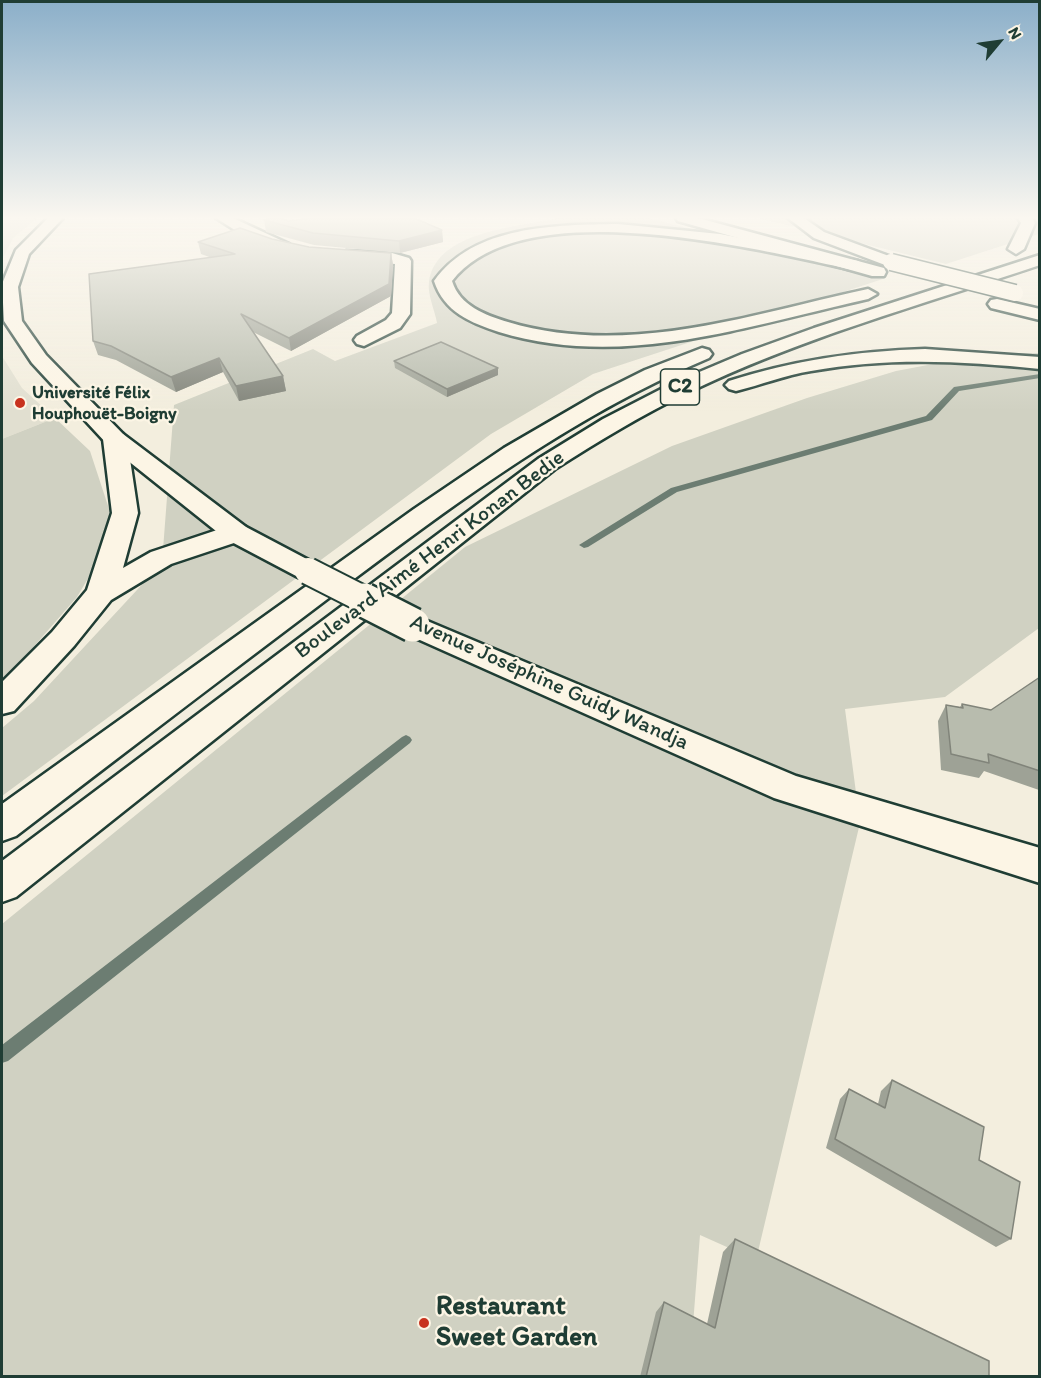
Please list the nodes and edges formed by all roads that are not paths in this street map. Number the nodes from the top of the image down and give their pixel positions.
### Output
1 (11, 282) edge
2 (402, 282) edge
3 (443, 282) edge
4 (870, 282) edge
5 (873, 282) edge
6 (896, 282) edge
7 (909, 282) edge
8 (913, 282) edge
9 (956, 282) edge
10 (904, 284) dead end
11 (1040, 300) edge
12 (1040, 315) edge
13 (364, 340) dead end
14 (1040, 363) edge
15 (115, 439) junction
16 (486, 511) junction
17 (236, 533) junction
18 (101, 593) junction
19 (2, 702) edge
20 (2, 825) edge
21 (1040, 866) edge
22 (2, 884) edge

1 - 15 main road, Avenue Joséphine Guidy Wandja
2 - 13 main road
3 - 4 main road
5 - 20 main road, Boulevard Aimé Henri Konan Bedie
6 - 12 main road
7 - 10 main road
8 - 11 main road, bridge
9 - 16 main road, Boulevard Aimé Henri Konan Bedie / C2
14 - 16 main road
15 - 17 main road, Avenue Joséphine Guidy Wandja
15 - 18 main road
16 - 22 main road, Boulevard Aimé Henri Konan Bedie
17 - 18 main road
17 - 21 main road, Avenue Joséphine Guidy Wandja, bridge
18 - 19 main road

